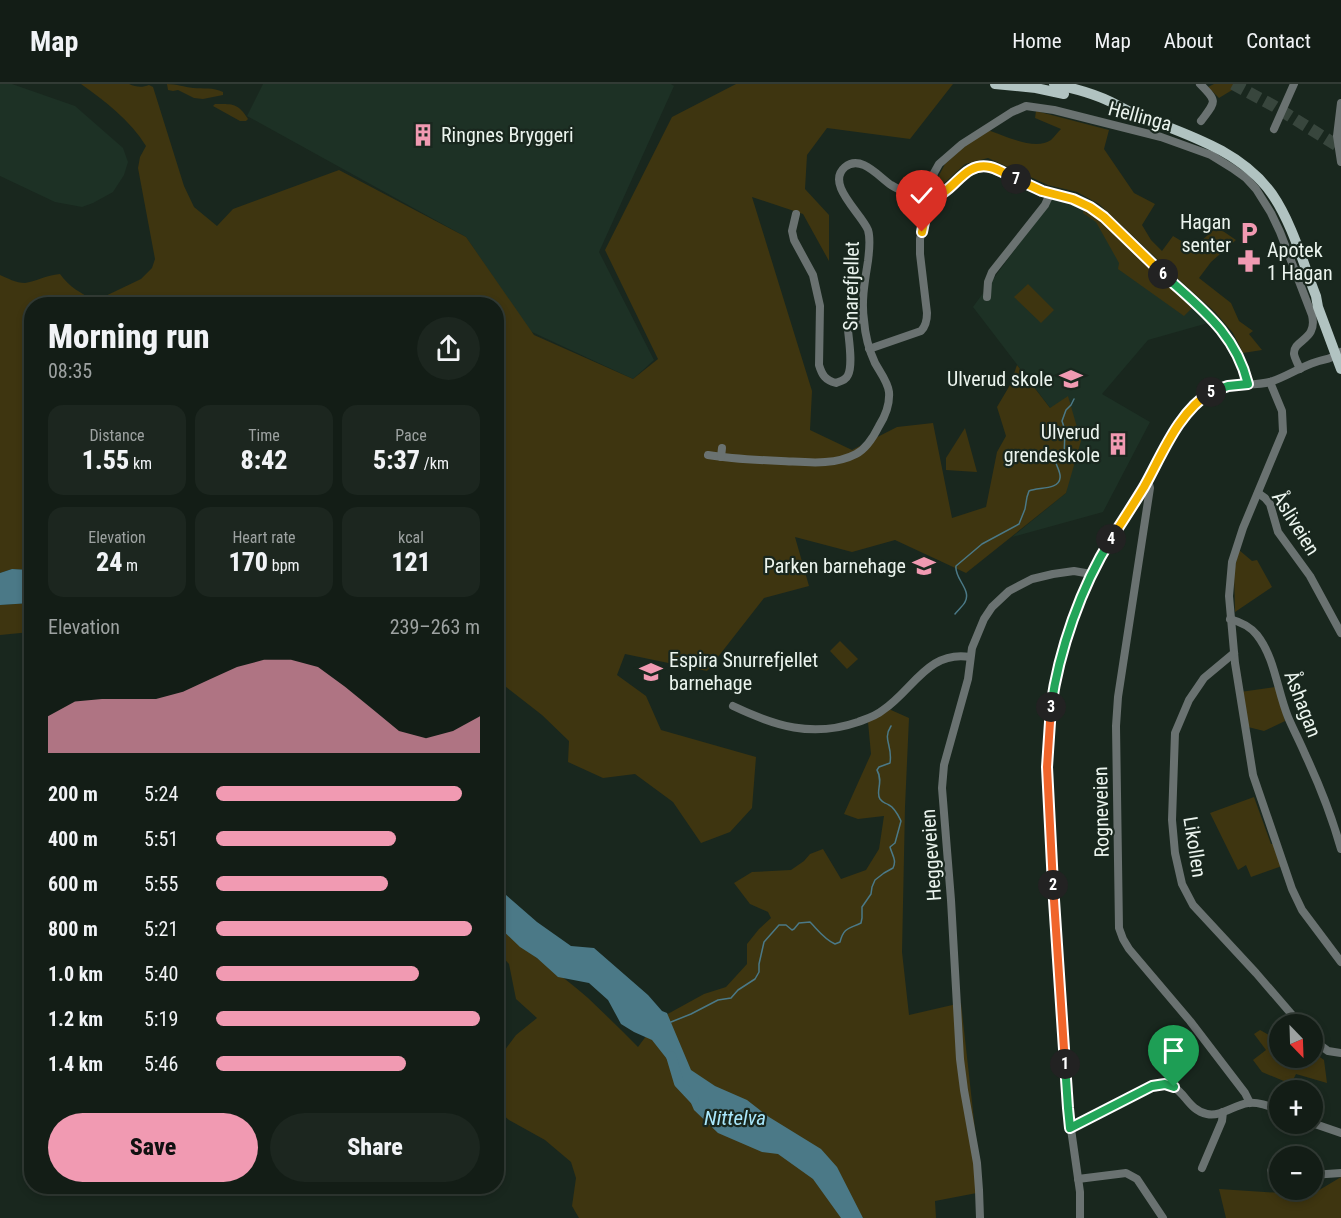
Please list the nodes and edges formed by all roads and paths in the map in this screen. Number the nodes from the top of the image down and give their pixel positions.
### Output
1 (995, 84) edge
2 (1054, 84) edge
3 (1200, 84) edge
4 (1294, 84) edge
5 (1037, 85) edge
6 (1341, 103) edge
7 (1125, 110) junction
8 (1201, 121) dead end
9 (1274, 129) dead end
10 (1341, 162) edge
11 (1050, 194) junction
12 (929, 197) junction
13 (796, 214) dead end
14 (987, 297) dead end
15 (863, 318) junction
16 (869, 349) junction
17 (1339, 352) edge
18 (1300, 369) junction
19 (1341, 369) edge
20 (1270, 382) junction
21 (1248, 384) junction
22 (708, 455) dead end
23 (1148, 480) junction
24 (1258, 493) junction
25 (1091, 574) junction
26 (1230, 619) junction
27 (1341, 633) edge
28 (1234, 653) junction
29 (970, 657) junction
30 (733, 706) dead end
31 (1341, 849) edge
32 (1341, 962) edge
33 (1291, 1014) edge
34 (1323, 1047) edge
35 (1341, 1053) edge
36 (1250, 1103) junction
37 (1269, 1107) edge
38 (1223, 1112) junction
39 (1323, 1127) edge
40 (1070, 1128) junction
41 (1341, 1133) edge
42 (1202, 1168) dead end
43 (1341, 1173) edge
44 (1323, 1174) edge
45 (1078, 1179) junction
46 (980, 1218) edge
47 (1080, 1218) edge
48 (1163, 1218) edge

1 - 5 main road
2 - 7 main road
3 - 8 street
4 - 9 street
5 - 7 main road
6 - 10 street
7 - 17 main road
11 - 12 street
11 - 14 street
11 - 21 street
12 - 15 street, Snarefjellet
12 - 16 street, Hellinga
12 - 18 street, Hellinga
13 - 15 street
15 - 16 street, Snarefjellet
16 - 22 street, Snarefjellet
17 - 18 street
17 - 19 main road
18 - 20 street
20 - 21 street
20 - 24 street
21 - 23 street
23 - 25 street
23 - 36 street, Rogneveien
24 - 26 street
24 - 27 street, Åsliveien
25 - 29 street, Heggeveien
25 - 40 street
26 - 28 street
26 - 31 street, Åshagan
28 - 32 street
28 - 33 street, Likollen
29 - 30 street
29 - 46 street, Heggeveien
34 - 35 street
36 - 37 street
36 - 38 street
38 - 40 street
38 - 42 street
39 - 41 street
40 - 45 street
43 - 44 street
45 - 47 street
45 - 48 street

